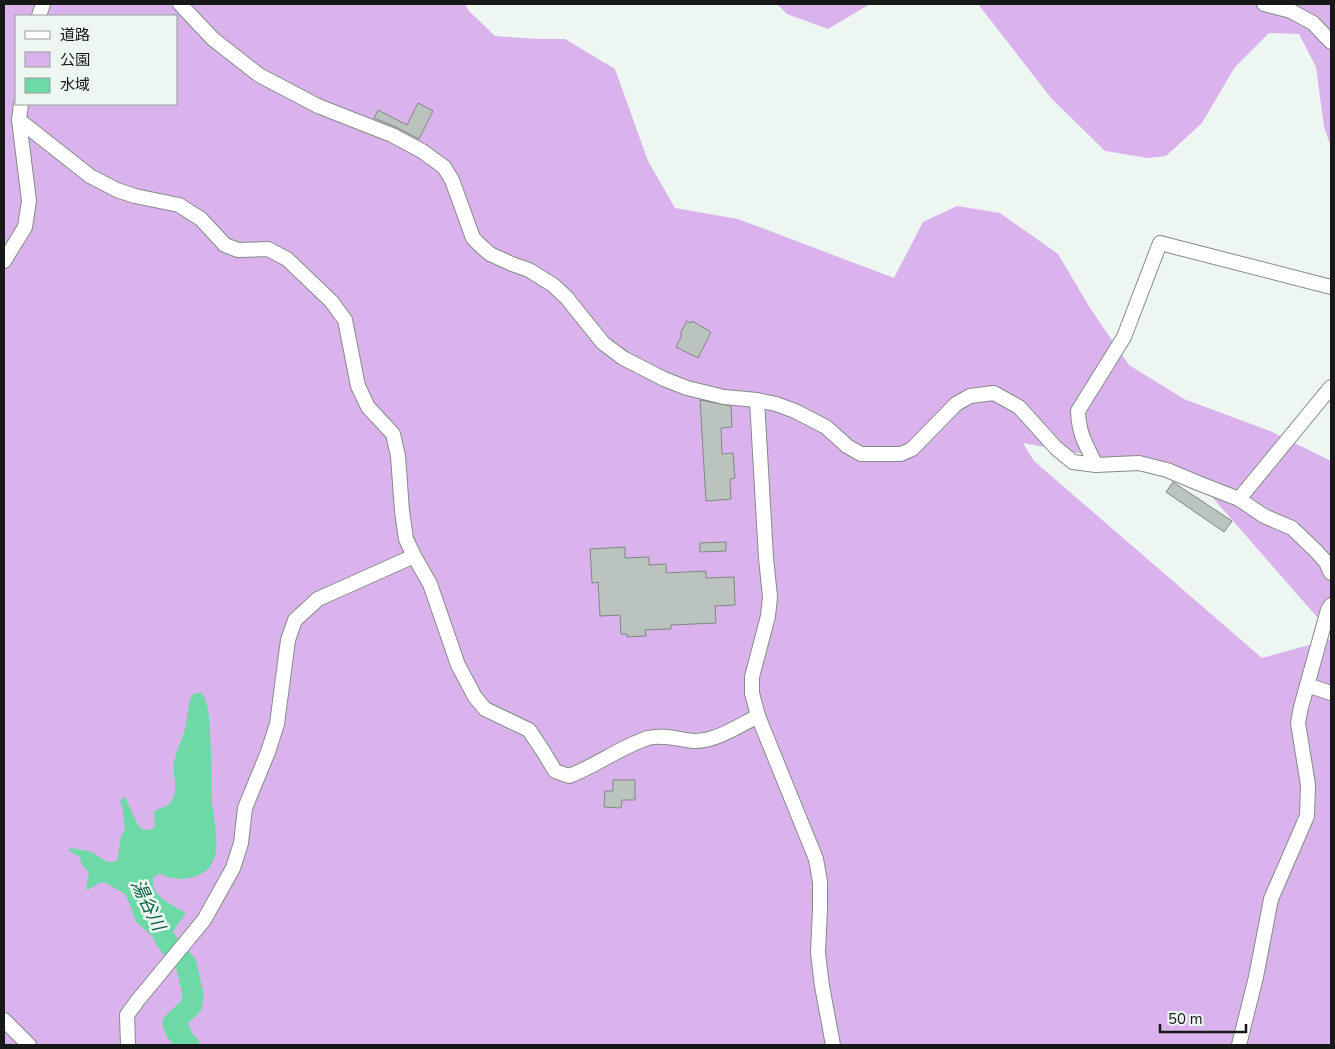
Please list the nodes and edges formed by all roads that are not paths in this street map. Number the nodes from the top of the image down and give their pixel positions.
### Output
1 (180, 4) edge
2 (1264, 4) edge
3 (1331, 42) edge
4 (21, 105) edge
5 (19, 120) junction
6 (4, 261) edge
7 (1331, 287) edge
8 (1331, 387) edge
9 (757, 400) junction
10 (1096, 465) junction
11 (1239, 499) junction
12 (414, 556) junction
13 (1331, 573) edge
14 (1331, 605) edge
15 (1308, 685) junction
16 (1331, 693) edge
17 (758, 716) junction
18 (4, 1020) edge
19 (29, 1045) edge
20 (128, 1045) edge
21 (833, 1045) edge
22 (1240, 1045) edge

1 - 9 street
2 - 3 street
4 - 5 street
5 - 6 street
5 - 12 street
7 - 10 street
8 - 11 street
9 - 10 street
9 - 17 street
10 - 11 street
11 - 13 street
12 - 17 street
12 - 20 street
14 - 15 street
15 - 16 street
15 - 22 street
17 - 21 street
18 - 19 street

